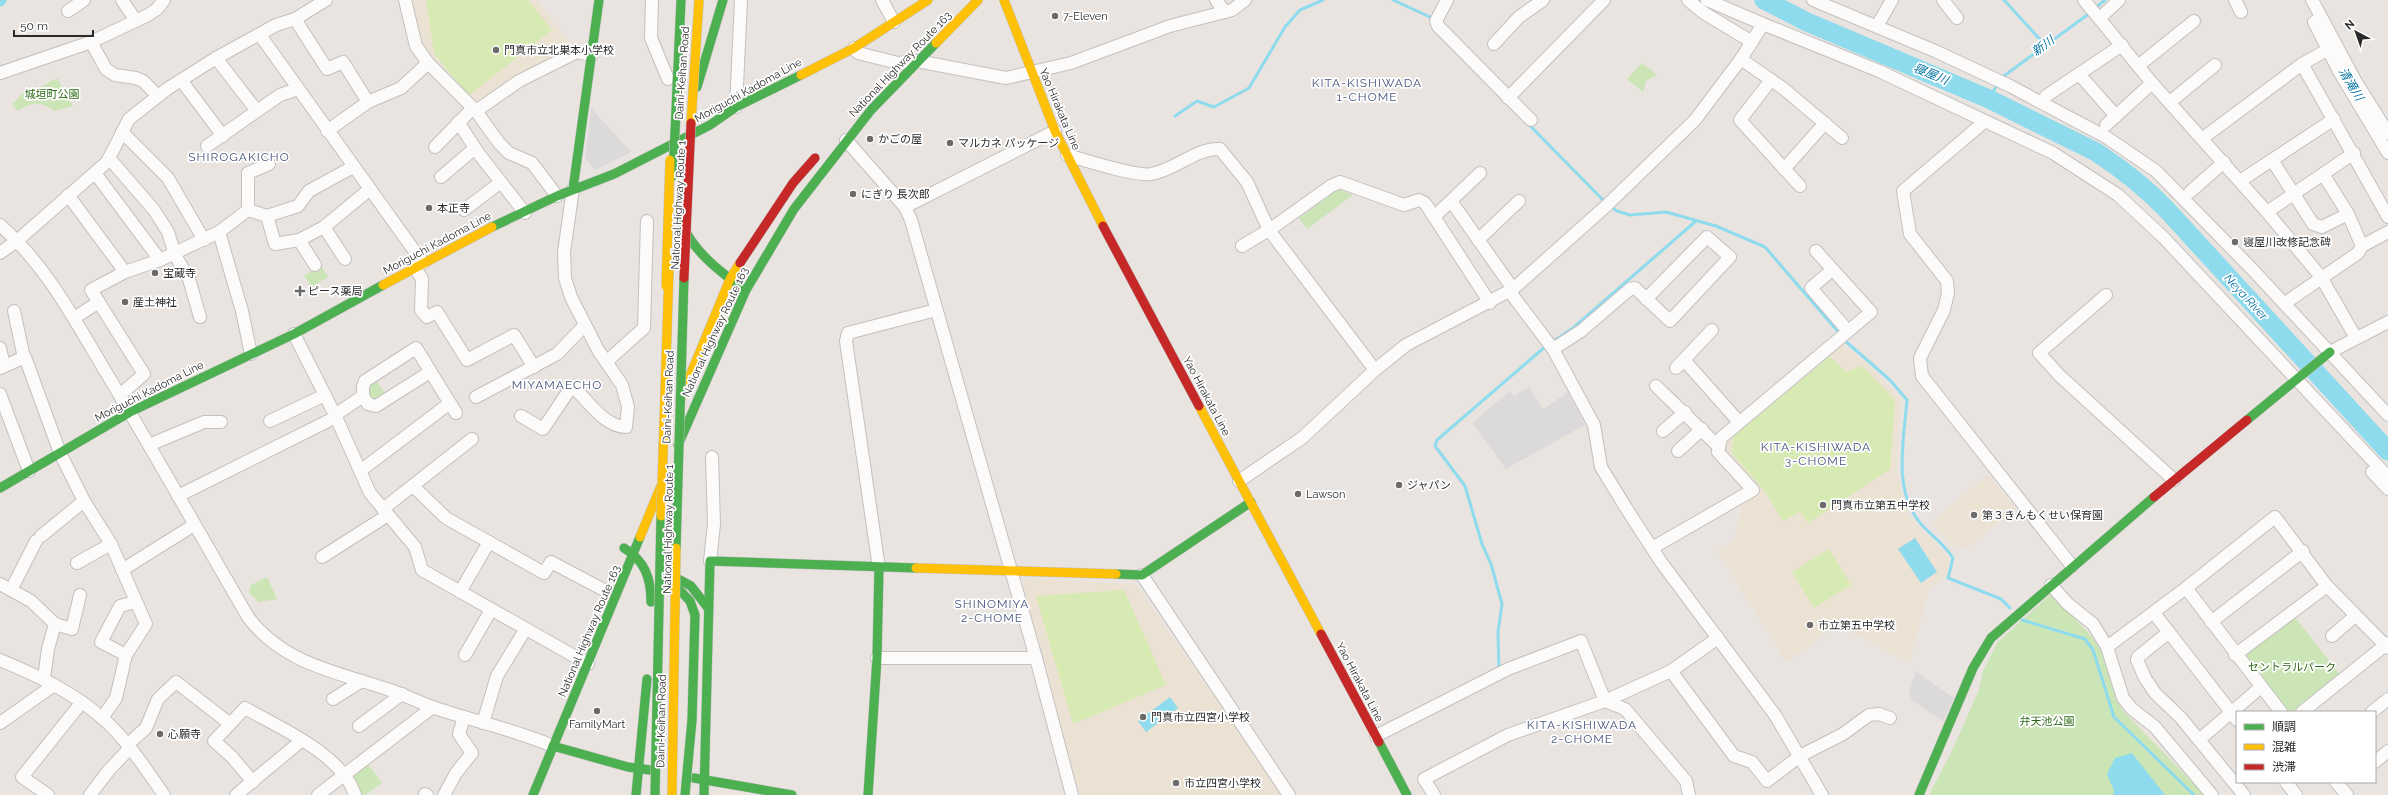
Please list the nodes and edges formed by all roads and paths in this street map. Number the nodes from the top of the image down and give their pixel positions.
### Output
1 (84, 0) edge
2 (122, 0) edge
3 (164, 0) edge
4 (326, 0) edge
5 (405, 0) edge
6 (598, 0) edge
7 (652, 0) edge
8 (674, 0) edge
9 (678, 0) edge
10 (681, 0) edge
11 (699, 0) edge
12 (702, 0) edge
13 (723, 0) edge
14 (741, 0) edge
15 (882, 0) edge
16 (928, 0) edge
17 (978, 0) edge
18 (1004, 0) edge
19 (1216, 0) edge
20 (1245, 0) edge
21 (1447, 0) edge
22 (1543, 0) edge
23 (1604, 0) edge
24 (1688, 0) edge
25 (1707, 0) edge
26 (1813, 0) edge
27 (1892, 0) edge
28 (1943, 0) edge
29 (2119, 0) edge
30 (2234, 0) edge
31 (2303, 0) edge
32 (2312, 0) edge
33 (1838, 5) edge
34 (2093, 10) edge
35 (68, 11) dead end
36 (1225, 12) junction
37 (2242, 12) dead end
38 (1958, 18) dead end
39 (296, 19) junction
40 (2318, 20) junction
41 (136, 21) junction
42 (2194, 21) dead end
43 (894, 22) junction
44 (1763, 24) junction
45 (1877, 26) junction
46 (260, 35) junction
47 (91, 42) junction
48 (1752, 42) junction
49 (1494, 44) dead end
50 (2122, 45) junction
51 (2332, 47) junction
52 (854, 48) junction
53 (592, 54) junction
54 (913, 57) junction
55 (216, 58) junction
56 (1741, 59) junction
57 (428, 63) junction
58 (898, 63) junction
59 (2302, 64) junction
60 (2215, 65) dead end
61 (2138, 66) junction
62 (1031, 72) junction
63 (0, 73) edge
64 (888, 73) dead end
65 (2079, 74) junction
66 (668, 79) junction
67 (181, 80) junction
68 (1771, 80) junction
69 (2152, 83) junction
70 (298, 89) junction
71 (158, 96) junction
72 (2046, 96) dead end
73 (1508, 98) junction
74 (368, 102) junction
75 (2170, 102) junction
76 (736, 107) junction
77 (474, 110) junction
78 (257, 111) junction
79 (2116, 116) junction
80 (1531, 120) dead end
81 (2334, 120) junction
82 (458, 122) junction
83 (1984, 122) junction
84 (1825, 123) junction
85 (2106, 124) dead end
86 (327, 130) junction
87 (1055, 131) junction
88 (122, 132) junction
89 (2388, 133) edge
90 (223, 136) junction
91 (1842, 138) dead end
92 (2203, 138) junction
93 (680, 139) junction
94 (846, 140) junction
95 (207, 146) dead end
96 (666, 146) junction
97 (434, 147) dead end
98 (476, 148) junction
99 (822, 150) dead end
100 (2354, 153) junction
101 (2388, 153) edge
102 (1067, 155) junction
103 (109, 158) junction
104 (2272, 160) junction
105 (2224, 162) junction
106 (269, 164) dead end
107 (353, 167) junction
108 (1784, 169) junction
109 (95, 173) junction
110 (1480, 173) dead end
111 (2323, 174) junction
112 (441, 177) dead end
113 (2240, 181) junction
114 (501, 182) junction
115 (2169, 183) junction
116 (1800, 186) dead end
117 (370, 189) junction
118 (573, 189) junction
119 (2190, 192) junction
120 (2294, 194) junction
121 (68, 195) junction
122 (557, 196) junction
123 (1451, 201) junction
124 (1519, 201) dead end
125 (905, 207) junction
126 (248, 210) junction
127 (464, 210) dead end
128 (2267, 212) junction
129 (525, 213) junction
130 (2348, 214) junction
131 (267, 216) junction
132 (1434, 217) junction
133 (2388, 217) edge
134 (647, 221) dead end
135 (0, 225) edge
136 (324, 227) junction
137 (1269, 230) junction
138 (219, 232) junction
139 (2388, 232) edge
140 (18, 240) junction
141 (204, 240) junction
142 (299, 240) junction
143 (1478, 240) junction
144 (1242, 246) dead end
145 (2362, 246) junction
146 (2231, 247) junction
147 (1816, 251) dead end
148 (0, 253) edge
149 (174, 255) junction
150 (346, 259) dead end
151 (160, 260) junction
152 (315, 265) dead end
153 (695, 265) dead end
154 (419, 266) junction
155 (1832, 270) junction
156 (124, 272) junction
157 (711, 277) dead end
158 (2321, 277) junction
159 (730, 279) junction
160 (746, 290) junction
161 (1512, 290) junction
162 (2106, 295) dead end
163 (1646, 299) junction
164 (99, 302) junction
165 (1490, 303) junction
166 (2285, 303) junction
167 (936, 310) junction
168 (14, 311) dead end
169 (200, 317) dead end
170 (74, 318) junction
171 (2388, 322) edge
172 (585, 325) junction
173 (1712, 330) dead end
174 (294, 334) junction
175 (1844, 334) junction
176 (2356, 338) junction
177 (0, 348) edge
178 (1553, 349) junction
179 (2328, 353) junction
180 (250, 354) junction
181 (24, 358) junction
182 (606, 362) junction
183 (2, 367) edge
184 (534, 367) junction
185 (1375, 370) junction
186 (430, 372) junction
187 (2298, 379) junction
188 (1656, 386) dead end
189 (0, 395) edge
190 (120, 395) junction
191 (325, 395) junction
192 (363, 396) junction
193 (476, 397) dead end
194 (130, 412) junction
195 (1685, 412) junction
196 (2388, 415) edge
197 (335, 416) junction
198 (521, 416) dead end
199 (270, 421) dead end
200 (221, 422) dead end
201 (1739, 422) junction
202 (1702, 429) junction
203 (1663, 432) dead end
204 (472, 439) dead end
205 (149, 445) junction
206 (2359, 446) junction
207 (1719, 447) junction
208 (1678, 451) dead end
209 (60, 453) junction
210 (712, 456) dead end
211 (653, 468) dead end
212 (29, 471) junction
213 (360, 471) junction
214 (2388, 477) edge
215 (2174, 480) junction
216 (1239, 481) junction
217 (413, 486) junction
218 (0, 488) edge
219 (2388, 489) edge
220 (178, 496) junction
221 (84, 501) junction
222 (1250, 502) junction
223 (386, 512) junction
224 (194, 525) junction
225 (489, 542) junction
226 (112, 544) junction
227 (622, 547) dead end
228 (1652, 548) junction
229 (2303, 551) junction
230 (634, 554) junction
231 (322, 557) dead end
232 (710, 561) junction
233 (77, 563) dead end
234 (2072, 566) junction
235 (879, 568) junction
236 (122, 570) junction
237 (659, 570) junction
238 (1010, 572) junction
239 (1142, 575) junction
240 (0, 584) edge
241 (2051, 585) junction
242 (2327, 586) junction
243 (2186, 588) junction
244 (11, 590) junction
245 (604, 590) dead end
246 (460, 592) junction
247 (80, 595) dead end
248 (135, 602) junction
249 (708, 608) junction
250 (491, 610) junction
251 (2154, 613) junction
252 (2355, 616) junction
253 (2211, 622) junction
254 (55, 624) junction
255 (525, 630) junction
256 (2169, 632) junction
257 (2332, 636) dead end
258 (1718, 638) junction
259 (2387, 646) edge
260 (2107, 647) junction
261 (126, 655) junction
262 (465, 655) dead end
263 (2235, 655) junction
264 (877, 658) junction
265 (1036, 658) junction
266 (0, 660) edge
267 (588, 664) junction
268 (1671, 670) junction
269 (44, 678) junction
270 (362, 681) junction
271 (54, 685) junction
272 (2261, 687) junction
273 (402, 694) junction
274 (333, 699) dead end
275 (2388, 699) edge
276 (1605, 701) junction
277 (82, 702) junction
278 (433, 707) junction
279 (2239, 711) edge
280 (2280, 711) edge
281 (2303, 711) edge
282 (2373, 711) edge
283 (2234, 716) edge
284 (464, 717) junction
285 (102, 718) junction
286 (1890, 718) dead end
287 (0, 723) edge
288 (229, 723) junction
289 (483, 723) junction
290 (359, 726) dead end
291 (1376, 736) junction
292 (2200, 739) junction
293 (301, 741) junction
294 (548, 741) junction
295 (128, 746) junction
296 (2388, 751) edge
297 (1800, 756) junction
298 (2376, 761) edge
299 (638, 768) junction
300 (346, 775) junction
301 (704, 780) junction
302 (253, 782) junction
303 (2287, 783) edge
304 (48, 795) edge
305 (90, 795) edge
306 (164, 795) edge
307 (236, 795) edge
308 (318, 795) edge
309 (355, 795) edge
310 (444, 795) edge
311 (522, 795) edge
312 (532, 795) edge
313 (636, 795) edge
314 (653, 795) edge
315 (672, 795) edge
316 (678, 795) edge
317 (685, 795) edge
318 (704, 795) edge
319 (792, 795) edge
320 (868, 795) edge
321 (1072, 795) edge
322 (1289, 795) edge
323 (1407, 795) edge
324 (1434, 795) edge
325 (1689, 795) edge
326 (1822, 795) edge
327 (1919, 795) edge
328 (2212, 795) edge
329 (2244, 795) edge
330 (2296, 795) edge

1 - 35 street
2 - 41 street
3 - 41 street
4 - 39 street
5 - 57 street
6 - 53 main road
7 - 66 street
8 - 66 main road
9 - 314 main road, National Highway Route 1, bridge
10 - 314 main road, Daini-Keihan Road, bridge
11 - 315 main road, Daini-Keihan Road, bridge
12 - 316 main road, National Highway Route 1, bridge
13 - 93 main road
14 - 76 street
15 - 43 street
16 - 43 main road, Moriguchi Kadoma Line
17 - 54 main road, National Highway Route 163
18 - 62 main road, Yao Hirakata Line
19 - 36 street
20 - 36 street
21 - 73 street
22 - 49 street
23 - 73 street
24 - 48 street
25 - 44 street
26 - 33 street
27 - 45 street
28 - 38 street
29 - 34 street
30 - 37 street
31 - 40 street
32 - 40 street
33 - 45 street
34 - 50 street
36 - 62 street
39 - 46 street
39 - 74 street
40 - 51 street
41 - 47 street
42 - 61 street
43 - 52 main road, Moriguchi Kadoma Line
44 - 48 street
44 - 83 street
45 - 115 street
46 - 55 street
46 - 70 street
47 - 63 street
47 - 71 street
48 - 56 street
50 - 61 street
50 - 65 street
51 - 59 street
51 - 89 street
51 - 101 street
52 - 58 street
52 - 76 main road, Moriguchi Kadoma Line
53 - 77 street
53 - 118 main road
54 - 58 street
54 - 62 street
54 - 94 main road, National Highway Route 163
55 - 67 street
55 - 78 street
56 - 68 street
56 - 161 street
57 - 74 street
57 - 77 street
58 - 64 main road, National Highway Route 163
59 - 81 street
59 - 92 street
60 - 75 street
61 - 69 street
62 - 87 main road, Yao Hirakata Line
65 - 72 street
65 - 79 street
66 - 96 main road
67 - 71 street
67 - 90 street
68 - 84 street
68 - 108 street
69 - 75 street
69 - 79 street
70 - 78 street
70 - 86 street
71 - 88 street
73 - 80 street
74 - 86 street
75 - 92 street
76 - 93 main road, Moriguchi Kadoma Line
77 - 82 street
77 - 122 street
78 - 90 street
79 - 85 street
81 - 100 street
81 - 104 street
82 - 97 street
82 - 98 street
83 - 187 street
83 - 234 street
84 - 91 street
84 - 108 street
86 - 107 street
87 - 102 main road, Yao Hirakata Line
87 - 125 street
88 - 103 street
88 - 141 street
90 - 95 street
92 - 105 street
93 - 96 main road, Moriguchi Kadoma Line
93 - 159 main road
94 - 125 street
94 - 160 main road, National Highway Route 163
96 - 118 main road, Moriguchi Kadoma Line
96 - 153 main road
98 - 112 street
98 - 114 street
99 - 159 main road, National Highway Route 163
100 - 111 street
100 - 133 street
102 - 137 street
102 - 216 main road, Yao Hirakata Line
103 - 109 street
103 - 149 street
104 - 113 street
104 - 120 street
105 - 113 street
105 - 119 street
106 - 126 street
107 - 117 street
107 - 131 street
108 - 116 street
109 - 121 street
109 - 151 street
110 - 123 street
111 - 120 street
111 - 130 street
113 - 128 street
114 - 127 street
114 - 129 street
115 - 119 street
115 - 146 street
117 - 136 street
117 - 154 street
118 - 122 main road, Moriguchi Kadoma Line
118 - 172 street
119 - 146 street
120 - 128 street
120 - 130 street
121 - 140 street
121 - 156 street
122 - 129 main road, Moriguchi Kadoma Line
123 - 132 street
123 - 143 street
124 - 143 street
125 - 167 street
126 - 131 street
126 - 138 street
128 - 158 street
129 - 154 main road, Moriguchi Kadoma Line
130 - 145 street
131 - 142 street
132 - 137 street
132 - 165 street
134 - 182 street
135 - 140 street
136 - 142 street
136 - 150 street
137 - 144 street
137 - 185 street
138 - 141 street
138 - 180 street
139 - 145 street
140 - 148 street
140 - 170 street
141 - 149 street
142 - 152 street
143 - 161 street
145 - 158 street
146 - 166 street
147 - 155 street
149 - 151 street
149 - 169 street
151 - 156 street
154 - 174 main road, Moriguchi Kadoma Line
154 - 184 street
155 - 175 street
155 - 175 street
156 - 164 street
157 - 159 main road
158 - 166 street
158 - 176 street
159 - 160 main road
159 - 211 main road, National Highway Route 163
160 - 230 main road, National Highway Route 163
161 - 165 street
161 - 178 street
162 - 215 street
163 - 163 street
163 - 178 street
164 - 170 street
164 - 190 street
165 - 185 street
166 - 179 street
167 - 235 street
167 - 238 street
168 - 181 street
170 - 190 street
171 - 176 street
172 - 182 street
172 - 184 street
173 - 201 street
174 - 180 main road, Moriguchi Kadoma Line
174 - 191 street
175 - 201 street
176 - 179 street
177 - 183 street
178 - 228 street
179 - 187 main road
179 - 196 street
180 - 194 main road, Moriguchi Kadoma Line
181 - 183 street
181 - 209 street
182 - 198 street
184 - 193 street
185 - 216 street
186 - 192 street
186 - 192 street
186 - 213 street
187 - 206 street
187 - 215 main road
188 - 195 street
189 - 212 street
190 - 194 street
191 - 197 street
191 - 199 street
192 - 197 street
194 - 205 street
194 - 209 main road, Moriguchi Kadoma Line
195 - 202 street
195 - 203 street
197 - 213 street
197 - 220 street
200 - 205 street
201 - 207 street
202 - 207 street
202 - 208 street
204 - 217 street
205 - 220 street
206 - 214 street
206 - 219 street
207 - 228 street
209 - 212 main road, Moriguchi Kadoma Line
209 - 221 street
210 - 232 street
212 - 218 main road, Moriguchi Kadoma Line
213 - 223 street
215 - 234 main road
216 - 222 main road, Yao Hirakata Line
217 - 223 street
217 - 225 street
220 - 224 street
221 - 226 street
221 - 244 street
222 - 239 main road
222 - 291 main road, Yao Hirakata Line
223 - 231 street
223 - 246 street
224 - 236 street
224 - 270 street
225 - 245 street
225 - 246 street
226 - 233 street
226 - 236 street
227 - 230 main road
228 - 258 street
229 - 242 street
229 - 243 street
229 - 253 street
230 - 237 main road
230 - 267 main road, National Highway Route 163
230 - 299 main road
232 - 235 main road
232 - 249 main road
234 - 241 main road
235 - 238 main road
235 - 264 main road
236 - 248 street
237 - 249 main road
237 - 317 main road, bridge
238 - 239 main road
238 - 265 street
239 - 322 street
240 - 244 street
241 - 260 street
241 - 327 main road
242 - 252 street
242 - 263 street
243 - 251 street
243 - 253 street
244 - 254 street
246 - 250 street
247 - 254 street
248 - 261 street
248 - 261 street
249 - 301 main road
250 - 255 street
250 - 262 street
251 - 256 street
251 - 260 street
252 - 257 street
252 - 259 street
253 - 263 street
254 - 269 street
255 - 267 street
255 - 289 street
256 - 283 street
256 - 292 street
258 - 268 street
258 - 297 street
259 - 281 street
260 - 328 street
261 - 285 street
263 - 272 street
264 - 265 street
264 - 320 main road
265 - 321 street
266 - 269 street
267 - 294 main road, National Highway Route 163
268 - 276 street
268 - 297 street
269 - 271 street
270 - 273 street
270 - 274 street
271 - 277 street
271 - 287 street
272 - 279 street
272 - 280 street
273 - 278 street
273 - 290 street
275 - 282 street
276 - 291 street
276 - 324 street
276 - 325 street
277 - 285 street
277 - 304 street
278 - 284 street
278 - 300 street
283 - 292 street
284 - 289 street
284 - 310 street
285 - 295 street
286 - 297 street
288 - 293 street
288 - 295 street
288 - 302 street
289 - 294 street
291 - 323 main road, Yao Hirakata Line
292 - 329 street
293 - 300 street
293 - 302 street
294 - 299 main road
294 - 311 main road, National Highway Route 163
294 - 312 main road, National Highway Route 163
295 - 305 street
295 - 306 street
296 - 298 street
297 - 326 street
299 - 301 main road
299 - 313 main road
300 - 308 street
300 - 309 street
301 - 318 main road
301 - 319 main road
302 - 307 street
303 - 330 street

